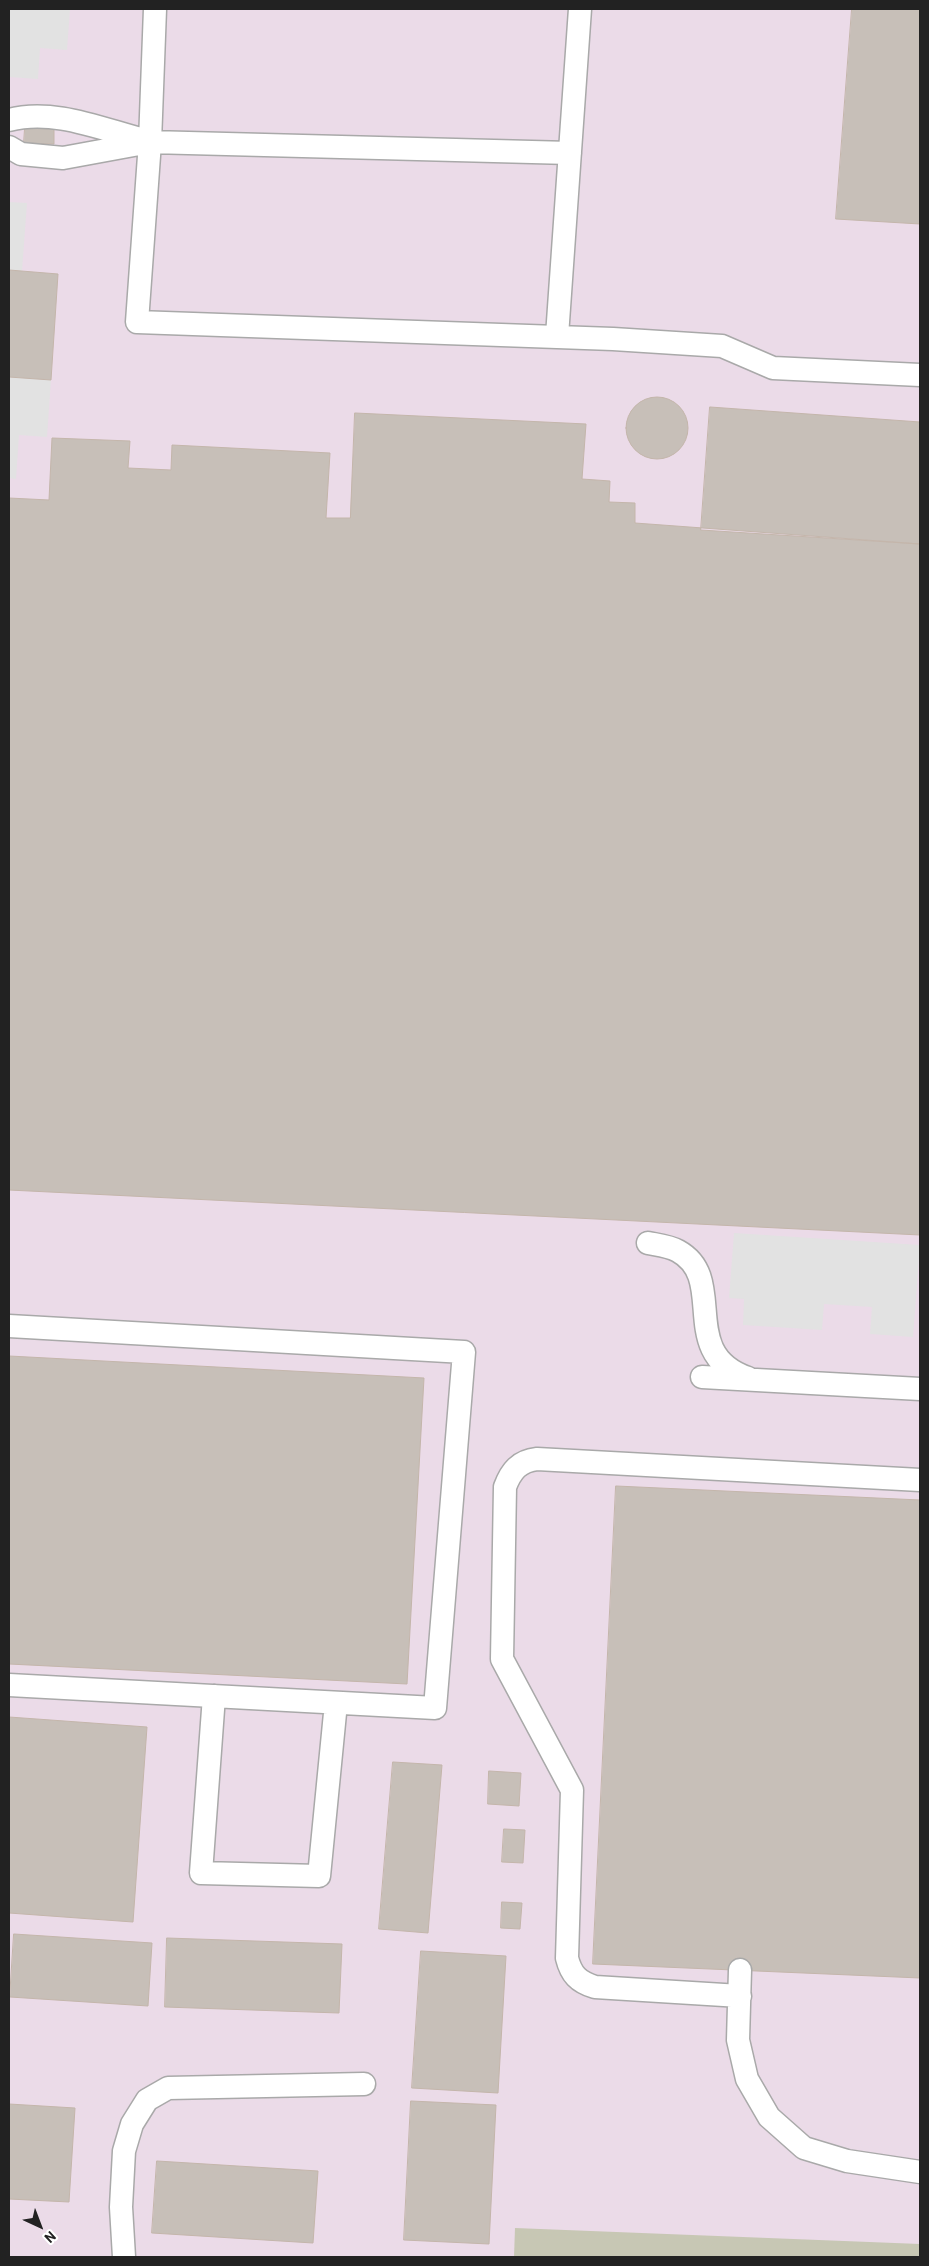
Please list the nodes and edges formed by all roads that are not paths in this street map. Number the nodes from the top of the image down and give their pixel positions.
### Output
1 (155, 9) edge
2 (580, 9) edge
3 (9, 120) edge
4 (150, 142) junction
5 (9, 147) edge
6 (570, 153) junction
7 (556, 336) junction
8 (920, 375) edge
9 (648, 1243) dead end
10 (9, 1326) edge
11 (702, 1377) dead end
12 (756, 1380) junction
13 (920, 1389) edge
14 (920, 1480) edge
15 (9, 1685) edge
16 (214, 1696) junction
17 (336, 1703) junction
18 (740, 1970) dead end
19 (740, 1996) junction
20 (364, 2084) dead end
21 (920, 2172) edge
22 (124, 2257) edge

1 - 4 lane
2 - 6 lane
3 - 4 lane
4 - 5 lane
4 - 6 lane
4 - 7 lane
6 - 7 lane
7 - 8 lane
9 - 12 lane
10 - 17 lane
11 - 12 lane
12 - 13 lane
14 - 19 lane
15 - 16 lane
16 - 17 lane
16 - 17 lane
18 - 19 lane
19 - 21 lane
20 - 22 lane

